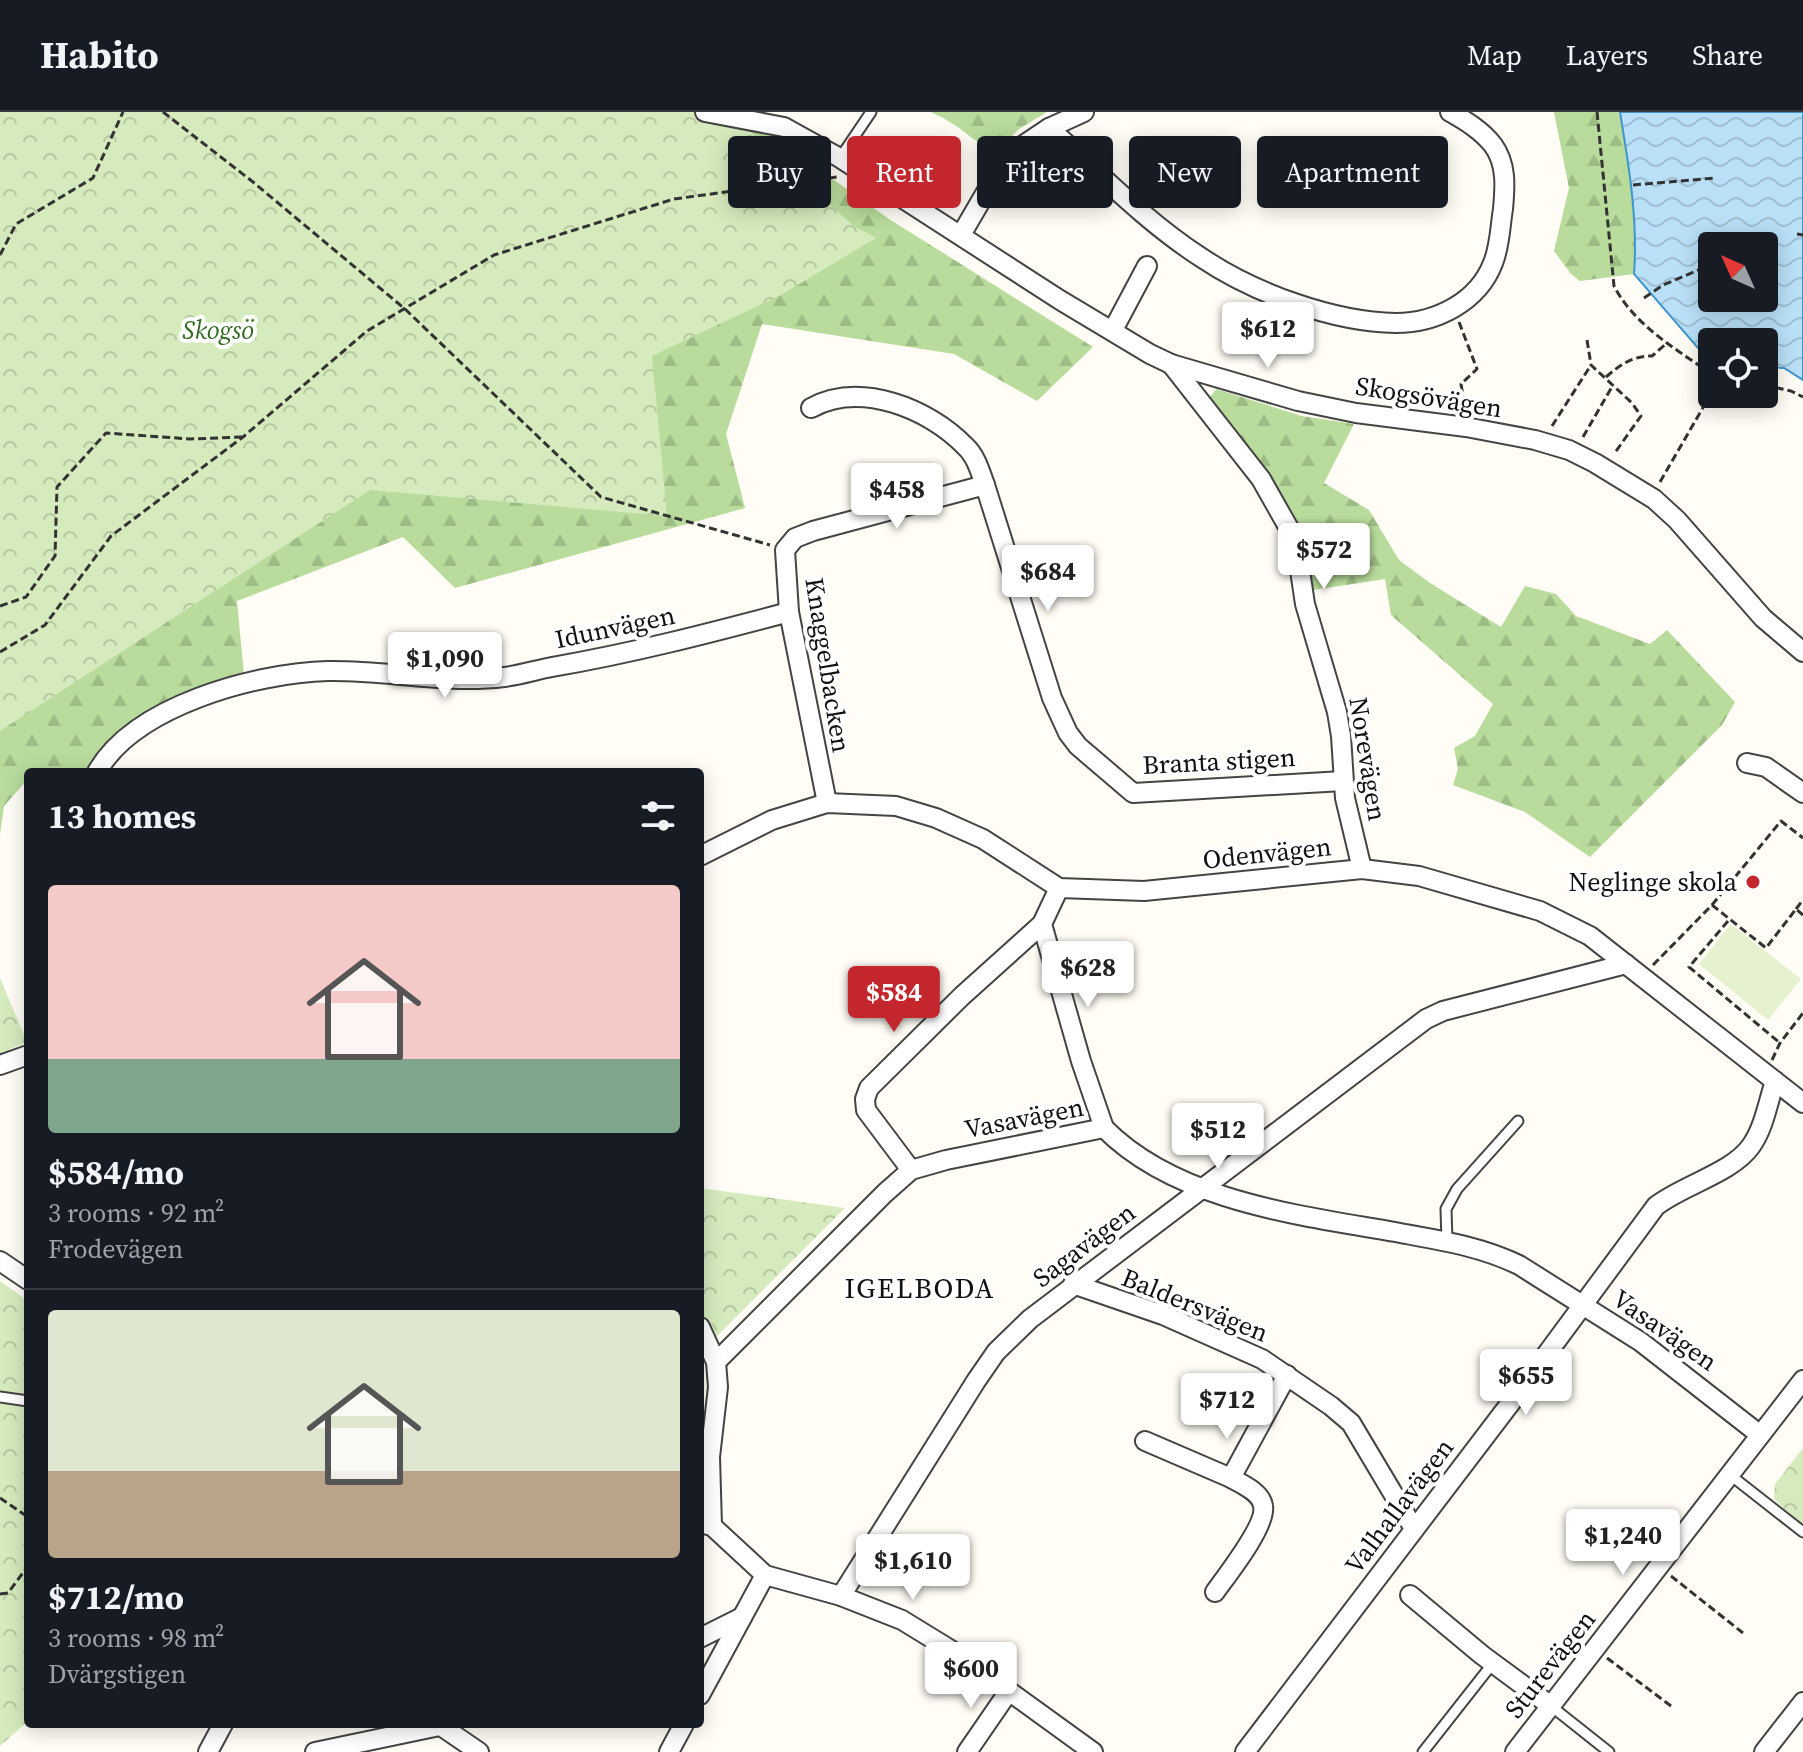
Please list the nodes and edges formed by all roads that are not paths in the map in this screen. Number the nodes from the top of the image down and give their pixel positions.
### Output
1 (705, 112) edge
2 (770, 112) edge
3 (871, 112) edge
4 (1084, 112) edge
5 (1450, 112) edge
6 (784, 127) junction
7 (1049, 128) junction
8 (840, 158) junction
9 (961, 235) junction
10 (1147, 266) dead end
11 (1113, 330) junction
12 (1171, 364) junction
13 (811, 408) dead end
14 (985, 485) junction
15 (789, 612) junction
16 (1803, 652) edge
17 (1747, 763) dead end
18 (99, 768) edge
19 (1343, 781) junction
20 (1803, 793) edge
21 (827, 803) junction
22 (704, 854) edge
23 (1362, 869) junction
24 (1059, 888) junction
25 (1042, 924) junction
26 (1626, 964) junction
27 (24, 1056) edge
28 (0, 1065) edge
29 (1775, 1081) junction
30 (1803, 1103) edge
31 (1518, 1121) dead end
32 (1104, 1128) junction
33 (911, 1170) junction
34 (1203, 1188) junction
35 (1447, 1241) junction
36 (0, 1261) edge
37 (24, 1277) edge
38 (1073, 1284) junction
39 (1584, 1305) junction
40 (704, 1336) edge
41 (716, 1362) junction
42 (1287, 1375) junction
43 (1803, 1380) edge
44 (0, 1397) edge
45 (24, 1400) edge
46 (1759, 1434) junction
47 (1145, 1441) dead end
48 (1729, 1474) junction
49 (1231, 1478) junction
50 (706, 1524) edge
51 (1413, 1527) junction
52 (1803, 1532) edge
53 (765, 1575) junction
54 (1215, 1592) dead end
55 (1410, 1595) dead end
56 (841, 1596) junction
57 (742, 1617) junction
58 (704, 1636) edge
59 (1493, 1663) junction
60 (704, 1688) edge
61 (1009, 1691) junction
62 (1803, 1702) edge
63 (1551, 1706) junction
64 (221, 1728) edge
65 (431, 1728) edge
66 (449, 1728) edge
67 (682, 1728) edge
68 (208, 1752) edge
69 (315, 1752) edge
70 (479, 1752) edge
71 (669, 1752) edge
72 (967, 1752) edge
73 (1093, 1752) edge
74 (1245, 1752) edge
75 (1423, 1752) edge
76 (1515, 1752) edge
77 (1609, 1752) edge
78 (1764, 1752) edge

1 - 6 street, Skogsövägen
2 - 6 street
3 - 8 lane
4 - 7 street
5 - 7 street
6 - 8 street, Skogsövägen
7 - 9 street
8 - 9 street, Skogsövägen
9 - 11 street, Skogsövägen
10 - 11 street
11 - 12 street, Skogsövägen
12 - 16 street, Skogsövägen
12 - 19 street, Norevägen
13 - 14 street, Branta stigen
14 - 15 street, Knaggelbacken
14 - 19 street, Branta stigen
15 - 18 street, Idunvägen
15 - 21 street, Knaggelbacken
17 - 20 street
19 - 23 street, Norevägen
21 - 22 street
21 - 24 street
23 - 24 street, Odenvägen
23 - 26 street, Odenvägen
24 - 25 street
25 - 32 street
25 - 33 street
26 - 29 street, Odenvägen
26 - 34 street, Sagavägen
27 - 28 street
29 - 30 street, Odenvägen
29 - 39 street, Valhallavägen
31 - 35 lane
32 - 33 street, Vasavägen
32 - 34 street, Vasavägen
33 - 41 street, Vasavägen
34 - 35 street, Vasavägen
34 - 38 street, Sagavägen
35 - 39 street, Vasavägen
36 - 37 street
38 - 42 street, Baldersvägen
38 - 56 street, Sagavägen
39 - 46 street, Vasavägen
39 - 51 street, Valhallavägen
40 - 41 street
41 - 50 street
42 - 49 street
42 - 51 street, Baldersvägen
43 - 46 street, Sturevägen
44 - 45 lane
46 - 48 street, Sturevägen
47 - 49 street
48 - 52 lane
48 - 63 street, Sturevägen
49 - 54 street
50 - 53 street
51 - 74 street, Valhallavägen
53 - 56 street
53 - 57 street
55 - 59 street
56 - 61 street
57 - 58 street
57 - 60 street
59 - 63 street
59 - 75 lane
61 - 72 street
61 - 73 street
62 - 78 street
63 - 76 street, Sturevägen
63 - 77 lane
64 - 68 street
65 - 69 street
66 - 70 street
67 - 71 street

